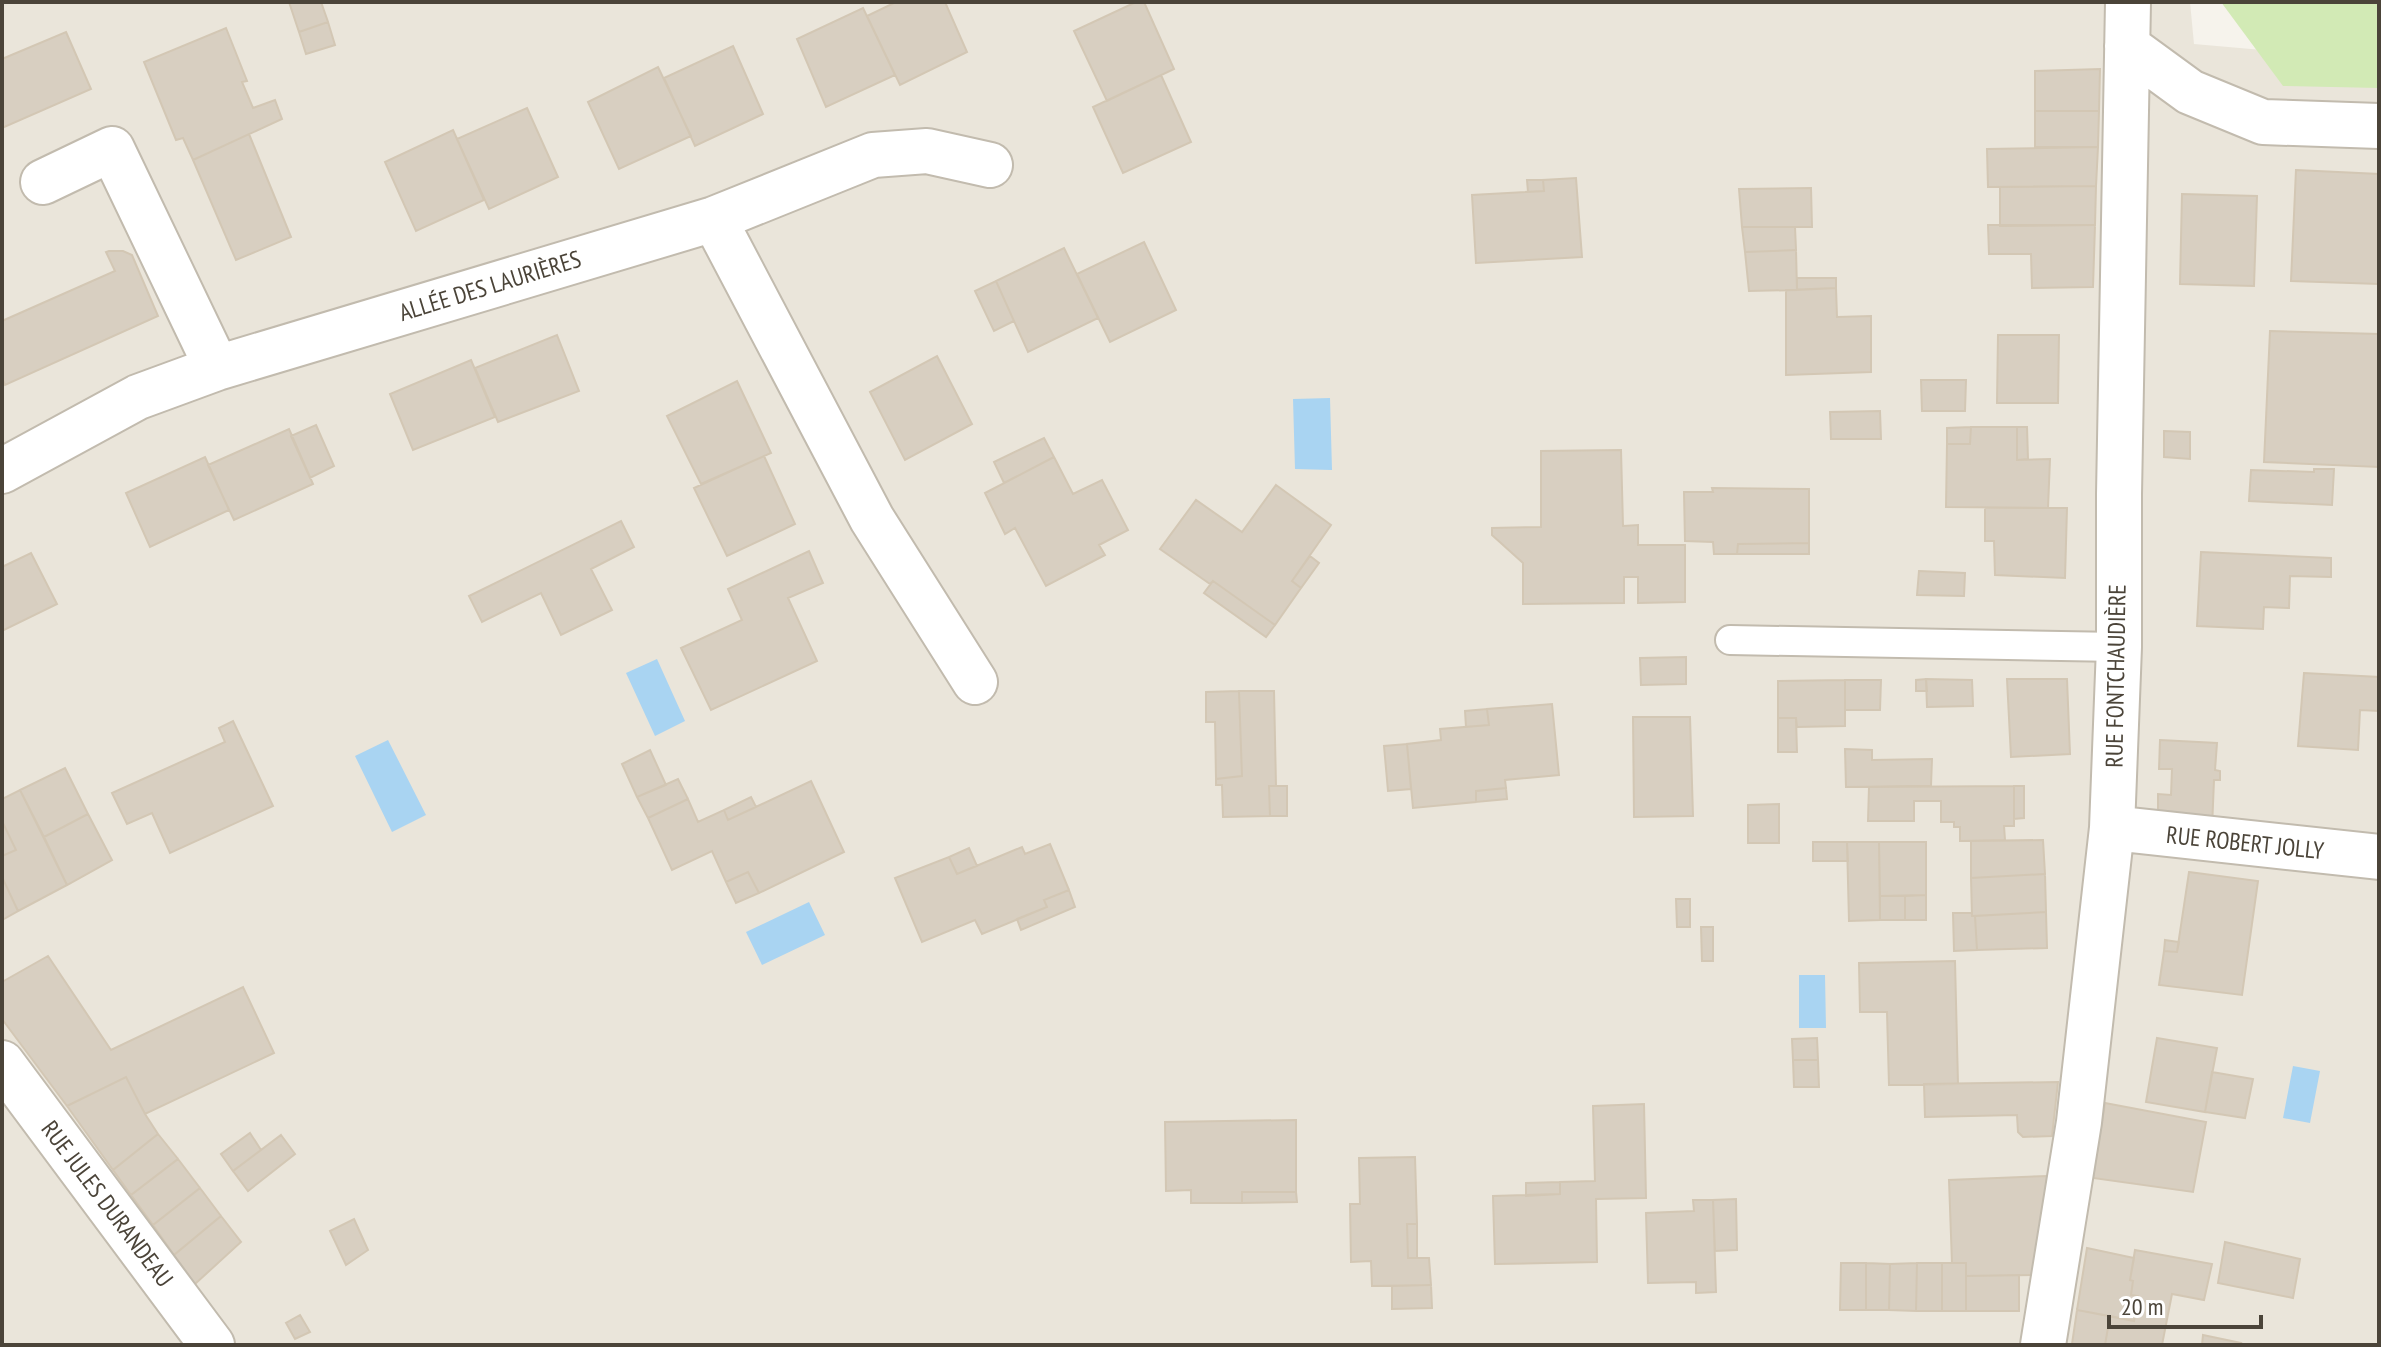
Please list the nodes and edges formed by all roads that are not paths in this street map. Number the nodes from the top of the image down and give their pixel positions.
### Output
1 (2128, 2) edge
2 (2127, 46) junction
3 (2379, 126) edge
4 (990, 165) dead end
5 (43, 182) dead end
6 (714, 219) junction
7 (217, 368) junction
8 (2, 471) edge
9 (1730, 640) dead end
10 (2119, 647) junction
11 (975, 682) dead end
12 (2112, 828) junction
13 (2379, 857) edge
14 (2, 1063) edge
15 (212, 1345) edge
16 (2043, 1345) edge

1 - 2 street, RUE FONTCHAUDIÈRE
2 - 3 street
2 - 10 street, RUE FONTCHAUDIÈRE
4 - 6 street, ALLÉE DES LAURIÈRES
5 - 7 street
6 - 7 street, ALLÉE DES LAURIÈRES
6 - 11 street
7 - 8 street, ALLÉE DES LAURIÈRES
9 - 10 lane
10 - 12 street, RUE FONTCHAUDIÈRE
12 - 13 street, RUE ROBERT JOLLY
12 - 16 street, RUE FONTCHAUDIÈRE
14 - 15 street, RUE JULES DURANDEAU

